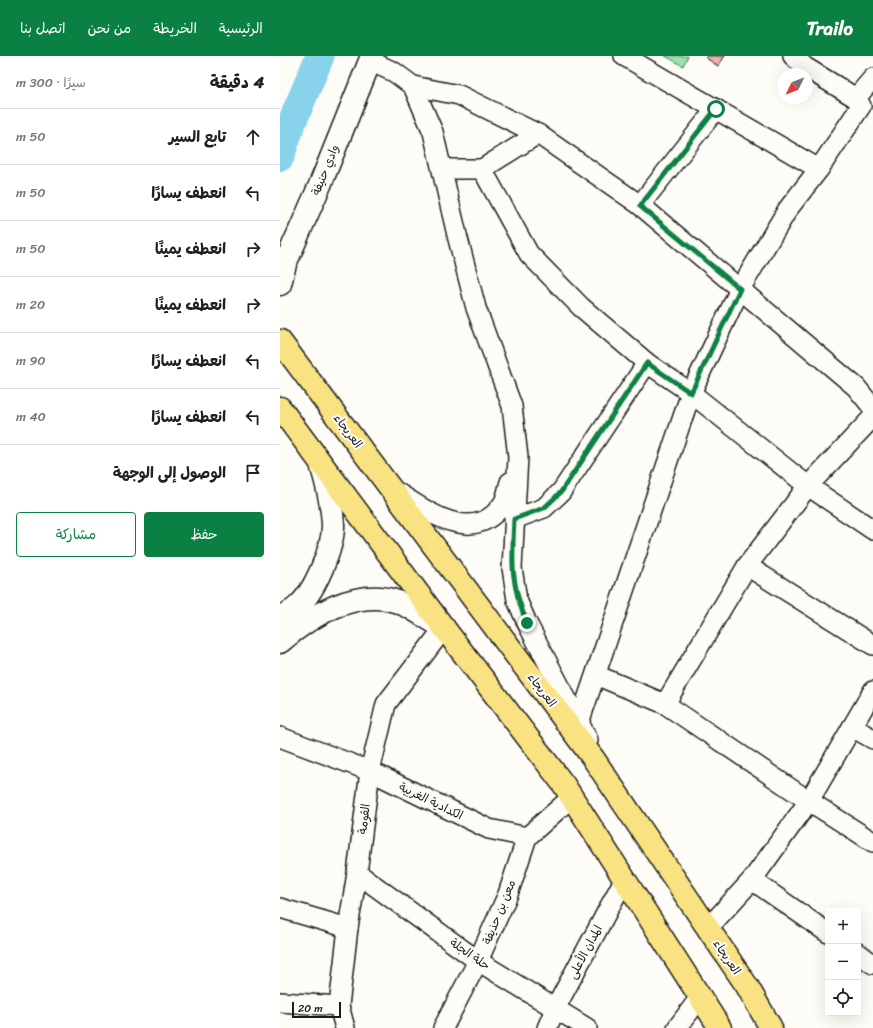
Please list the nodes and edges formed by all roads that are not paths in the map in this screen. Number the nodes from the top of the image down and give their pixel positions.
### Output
1 (624, 56) edge
2 (793, 56) edge
3 (371, 58) edge
4 (873, 78) edge
5 (413, 86) junction
6 (856, 98) junction
7 (716, 109) junction
8 (538, 134) junction
9 (819, 168) junction
10 (442, 169) junction
11 (482, 169) junction
12 (640, 206) junction
13 (280, 284) edge
14 (740, 289) junction
15 (280, 341) edge
16 (647, 363) junction
17 (691, 393) junction
18 (280, 408) edge
19 (873, 408) edge
20 (873, 417) edge
21 (518, 457) junction
22 (320, 461) junction
23 (808, 486) junction
24 (391, 489) junction
25 (514, 519) junction
26 (873, 530) edge
27 (747, 566) junction
28 (280, 617) edge
29 (444, 628) junction
30 (280, 642) edge
31 (873, 645) edge
32 (596, 675) junction
33 (873, 691) edge
34 (665, 704) junction
35 (579, 723) junction
36 (852, 727) junction
37 (280, 738) edge
38 (873, 739) edge
39 (370, 772) junction
40 (614, 789) junction
41 (572, 797) junction
42 (809, 801) junction
43 (527, 837) junction
44 (873, 842) edge
45 (358, 873) junction
46 (625, 878) junction
47 (752, 880) junction
48 (280, 908) edge
49 (348, 928) junction
50 (708, 928) junction
51 (825, 931) edge
52 (478, 961) junction
53 (701, 996) junction
54 (280, 1002) edge
55 (340, 1006) junction
56 (556, 1007) junction
57 (345, 1028) edge
58 (443, 1028) edge
59 (547, 1028) edge
60 (588, 1028) edge
61 (677, 1028) edge
62 (720, 1028) edge
63 (771, 1028) edge

1 - 7 street
2 - 6 street
3 - 5 street
3 - 13 street, وادي حنيفة
4 - 6 street
5 - 8 street
5 - 10 street
6 - 9 street
7 - 9 street
7 - 12 street
8 - 11 street
8 - 12 street
9 - 14 street
10 - 11 street
10 - 21 street
11 - 16 street
12 - 14 street
14 - 17 street
14 - 19 street
15 - 24 main road, العريجاء
16 - 17 street
16 - 25 street
17 - 23 street
17 - 32 street
18 - 22 main road
20 - 23 street
21 - 24 street
21 - 25 street
22 - 28 street
22 - 29 main road
23 - 26 street
23 - 27 street
24 - 40 main road, العريجاء
25 - 35 street
27 - 31 street
27 - 34 street
29 - 30 street
29 - 39 street, القومة
29 - 41 main road
32 - 34 street
32 - 35 street
33 - 36 street
34 - 42 street
35 - 40 street
36 - 38 street
36 - 42 street
37 - 39 street, الكدادية الغربية
39 - 43 street, الكدادية الغربية
39 - 45 street, القومة
40 - 50 main road, العريجاء
41 - 43 street
41 - 46 main road
42 - 44 street
42 - 47 street
43 - 52 street, معن بن حذيفة
45 - 49 street, القومة
45 - 52 street, حلة الجلة
46 - 53 main road
46 - 56 street, المدان الأعلى
47 - 50 street
47 - 51 street
48 - 49 street
49 - 55 street, القومة
50 - 63 main road, العريجاء
52 - 56 street, حلة الجلة
52 - 58 street, معن بن حذيفة
53 - 61 street
53 - 62 main road
54 - 55 street
55 - 57 street, القومة
56 - 59 street, المدان الأعلى
56 - 60 street, حلة الجلة

